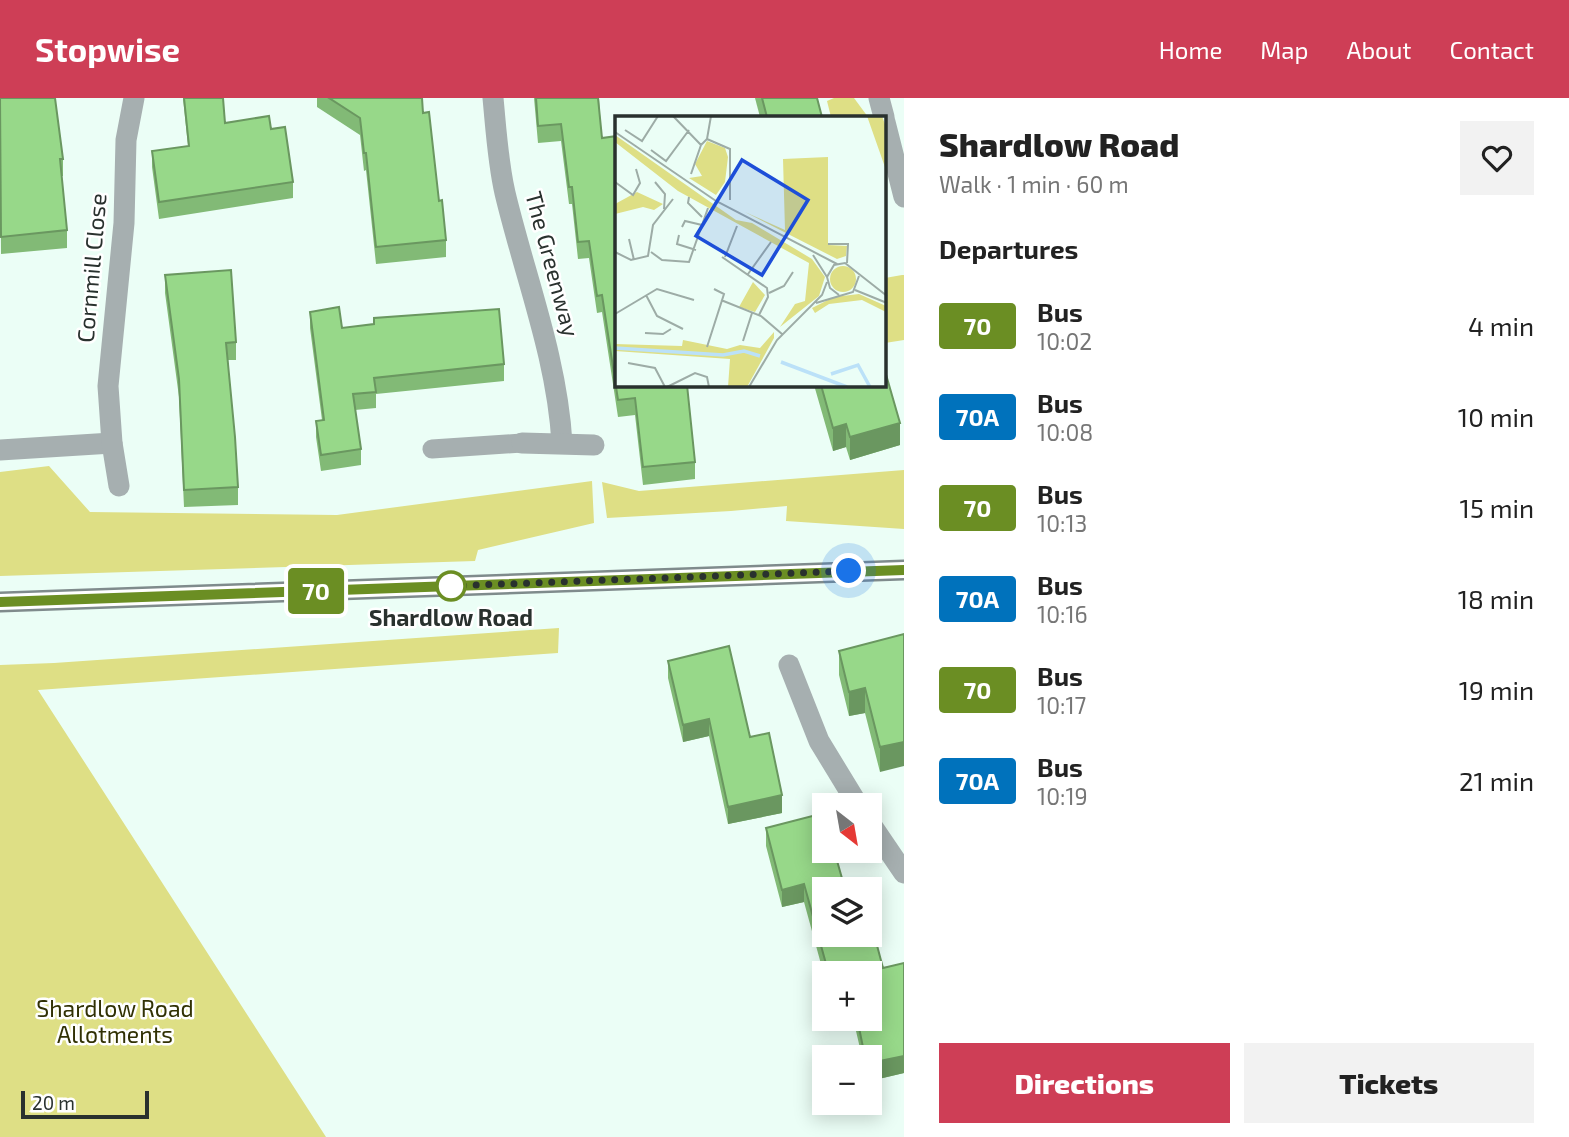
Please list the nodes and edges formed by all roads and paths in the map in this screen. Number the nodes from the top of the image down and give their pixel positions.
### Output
1 (134, 98) edge
2 (493, 98) edge
3 (879, 98) edge
4 (883, 116) edge
5 (886, 127) edge
6 (904, 197) edge
7 (112, 443) junction
8 (522, 443) joint
9 (562, 443) junction
10 (594, 445) dead end
11 (432, 449) dead end
12 (0, 450) edge
13 (119, 486) dead end
14 (904, 569) edge
15 (0, 602) edge
16 (789, 665) dead end
17 (851, 793) edge
18 (882, 840) edge
19 (902, 868) edge

1 - 7 street, Cornmill Close
2 - 9 street, The Greenway
3 - 4 street
5 - 6 street
7 - 12 street
7 - 13 street, Cornmill Close
8 - 9 street
8 - 11 lane
9 - 10 street
14 - 15 street
16 - 17 street
18 - 19 street

